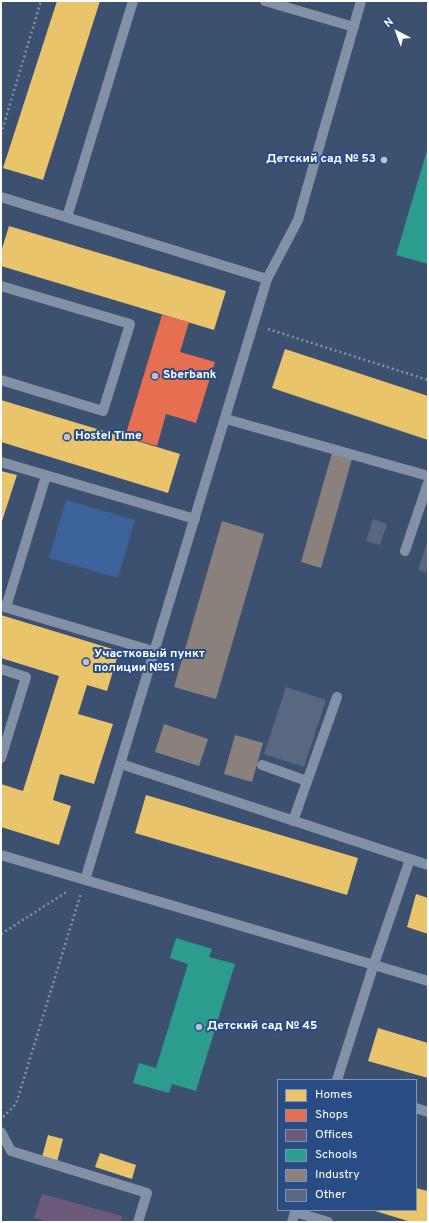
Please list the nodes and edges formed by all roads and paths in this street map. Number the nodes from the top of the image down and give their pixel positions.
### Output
1 (41, 1) edge
2 (133, 1) edge
3 (265, 1) edge
4 (361, 1) edge
5 (354, 27) junction
6 (1, 134) edge
7 (1, 197) edge
8 (67, 218) junction
9 (267, 279) junction
10 (1, 286) edge
11 (254, 324) junction
12 (1, 380) edge
13 (428, 380) edge
14 (226, 419) junction
15 (1, 462) edge
16 (46, 476) junction
17 (428, 476) edge
18 (428, 483) edge
19 (195, 519) junction
20 (405, 551) dead end
21 (4, 607) edge
22 (153, 651) junction
23 (1, 670) edge
24 (337, 697) dead end
25 (1, 758) edge
26 (121, 764) junction
27 (262, 765) dead end
28 (307, 781) junction
29 (293, 821) junction
30 (1, 855) edge
31 (410, 859) junction
32 (428, 865) edge
33 (85, 880) junction
34 (1, 934) edge
35 (374, 964) junction
36 (428, 981) edge
37 (337, 1079) edge
38 (417, 1108) edge
39 (428, 1112) edge
40 (1, 1118) edge
41 (1, 1132) edge
42 (295, 1215) edge
43 (138, 1222) edge
44 (328, 1222) edge

1 - 6 path
2 - 8 lane
3 - 5 lane
4 - 5 lane
5 - 9 lane
7 - 8 lane
8 - 9 lane
9 - 11 lane
10 - 12 lane
11 - 13 path
11 - 14 lane
14 - 17 lane
14 - 19 lane
15 - 16 lane
16 - 19 lane
16 - 21 lane
18 - 20 lane
19 - 22 lane
21 - 22 lane
22 - 26 lane
23 - 25 lane
24 - 28 lane
26 - 29 lane
26 - 33 lane
27 - 28 lane
28 - 29 lane
29 - 31 lane
30 - 33 lane
31 - 32 lane
31 - 35 lane
33 - 34 path
33 - 35 lane
33 - 40 path
35 - 36 lane
35 - 37 lane
38 - 39 lane
41 - 43 lane
42 - 44 lane

